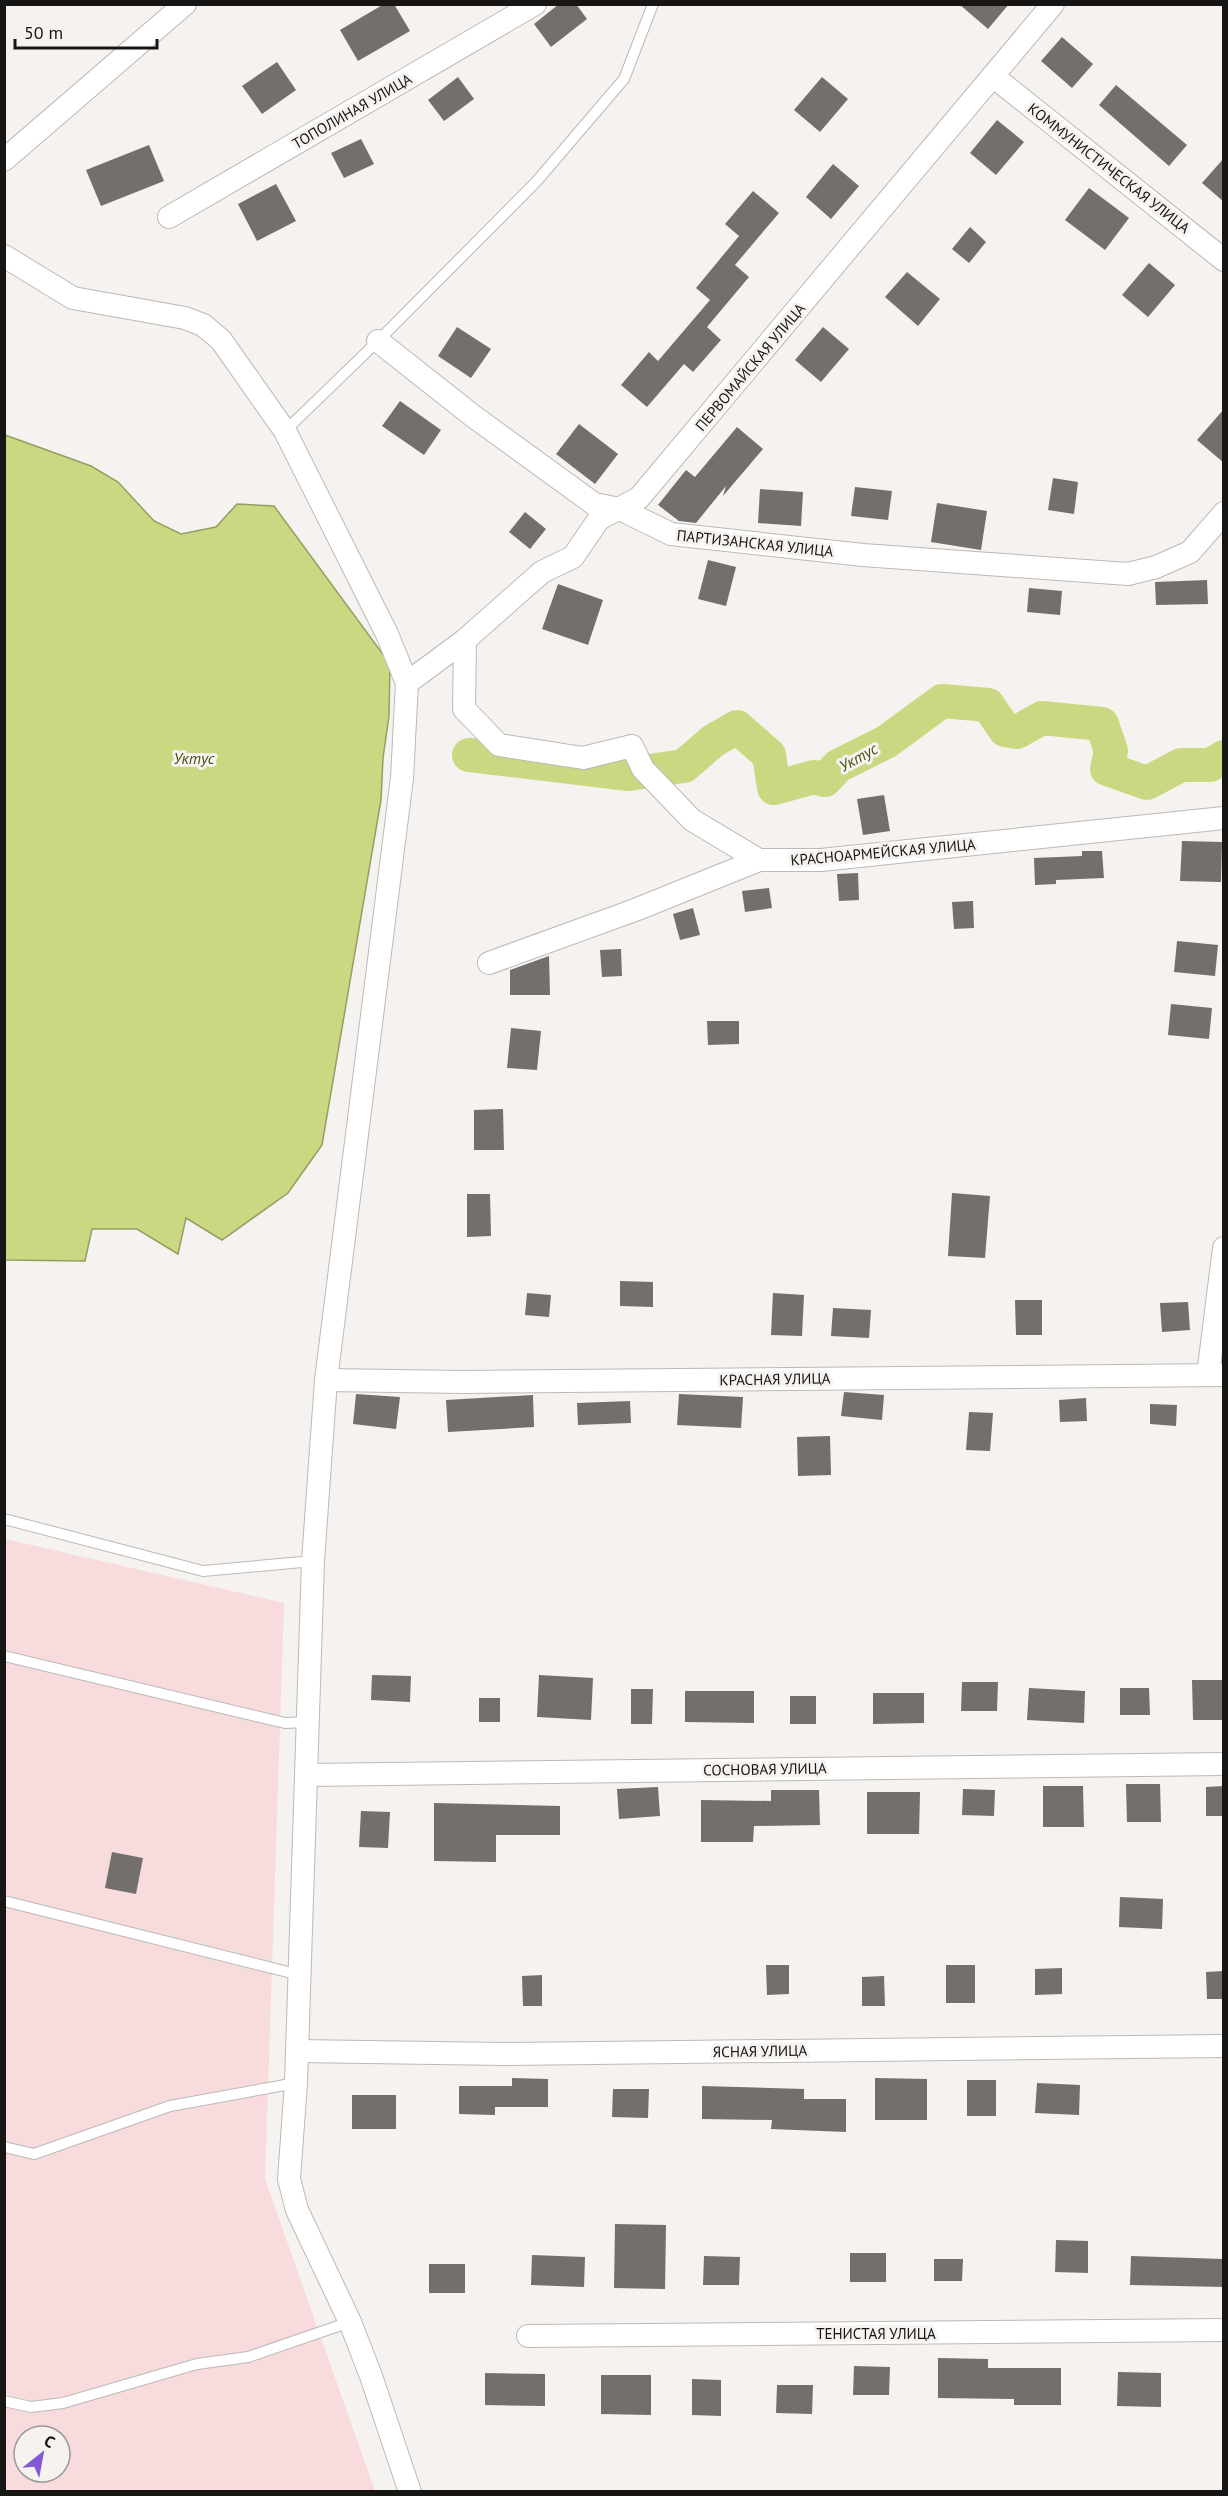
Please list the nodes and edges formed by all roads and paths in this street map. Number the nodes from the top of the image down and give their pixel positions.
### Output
1 (185, 4) edge
2 (535, 4) edge
3 (653, 4) edge
4 (1053, 4) edge
5 (994, 77) junction
6 (4, 160) edge
7 (169, 217) dead end
8 (4, 256) edge
9 (1224, 260) edge
10 (378, 341) junction
11 (285, 431) junction
12 (620, 509) junction
13 (1224, 513) edge
14 (465, 640) junction
15 (407, 683) junction
16 (1224, 818) edge
17 (759, 860) junction
18 (489, 963) dead end
19 (1224, 1248) edge
20 (1216, 1375) edge
21 (326, 1380) junction
22 (4, 1519) edge
23 (313, 1561) junction
24 (4, 1656) edge
25 (308, 1722) junction
26 (1224, 1764) edge
27 (306, 1775) junction
28 (4, 1901) edge
29 (300, 1975) junction
30 (1224, 2046) edge
31 (297, 2051) junction
32 (296, 2084) junction
33 (4, 2147) edge
34 (350, 2322) junction
35 (1224, 2330) edge
36 (528, 2336) dead end
37 (4, 2401) edge
38 (410, 2492) edge

1 - 6 street
2 - 7 street, ТОПОЛИНАЯ УЛИЦА
3 - 10 lane
4 - 5 street, ПЕРВОМАЙСКАЯ УЛИЦА
5 - 9 street, КОММУНИСТИЧЕСКАЯ УЛИЦА
5 - 12 street, ПЕРВОМАЙСКАЯ УЛИЦА
8 - 11 street
10 - 11 lane
10 - 12 street, ПАРТИЗАНСКАЯ УЛИЦА
11 - 15 street
12 - 13 street, ПАРТИЗАНСКАЯ УЛИЦА
12 - 14 street, ПЕРВОМАЙСКАЯ УЛИЦА
14 - 15 street, ПЕРВОМАЙСКАЯ УЛИЦА
14 - 17 street
15 - 21 street
16 - 17 street, КРАСНОАРМЕЙСКАЯ УЛИЦА
17 - 18 street, КРАСНОАРМЕЙСКАЯ УЛИЦА
19 - 20 street
20 - 21 street, КРАСНАЯ УЛИЦА
21 - 23 street
22 - 23 lane
23 - 25 street
24 - 25 lane
25 - 27 street
26 - 27 street, СОСНОВАЯ УЛИЦА
27 - 29 street
28 - 29 lane
29 - 31 street
30 - 31 street, ЯСНАЯ УЛИЦА
31 - 32 street
32 - 33 lane
32 - 34 street
34 - 37 lane
34 - 38 street
35 - 36 street, ТЕНИСТАЯ УЛИЦА

